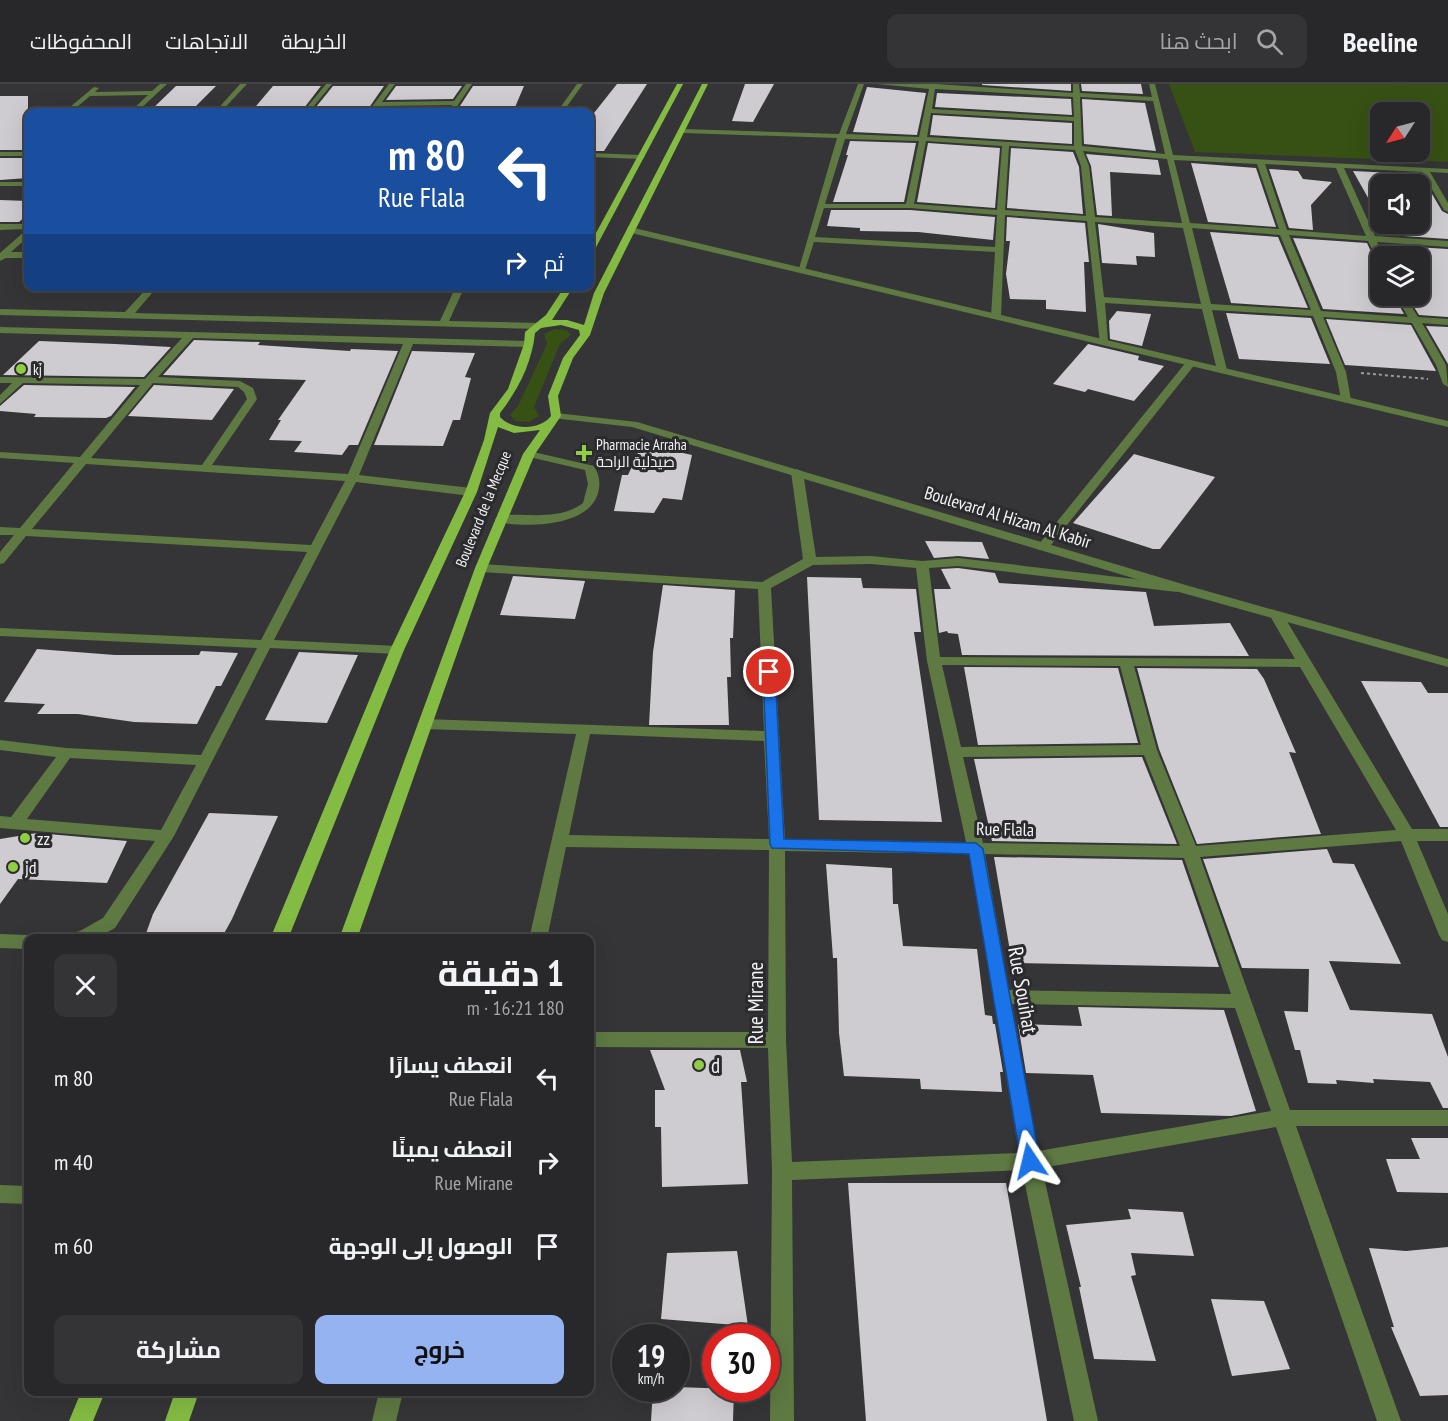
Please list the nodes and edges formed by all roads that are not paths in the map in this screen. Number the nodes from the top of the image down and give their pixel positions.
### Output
1 (101, 84) edge
2 (164, 84) edge
3 (244, 84) edge
4 (329, 84) edge
5 (392, 84) edge
6 (469, 84) edge
7 (580, 84) edge
8 (680, 84) edge
9 (705, 84) edge
10 (861, 84) edge
11 (880, 84) edge
12 (1076, 84) edge
13 (1152, 84) edge
14 (933, 85) edge
15 (154, 93) junction
16 (90, 94) junction
17 (1077, 95) junction
18 (1155, 99) junction
19 (456, 103) junction
20 (378, 104) junction
21 (72, 108) edge
22 (137, 108) edge
23 (222, 108) edge
24 (309, 108) edge
25 (374, 108) edge
26 (453, 108) edge
27 (563, 108) edge
28 (929, 111) junction
29 (1078, 119) junction
30 (683, 131) junction
31 (842, 135) junction
32 (924, 139) junction
33 (1006, 144) junction
34 (24, 147) edge
35 (1078, 147) junction
36 (0, 154) edge
37 (16, 154) junction
38 (24, 154) edge
39 (594, 155) edge
40 (641, 157) junction
41 (1168, 157) junction
42 (1260, 161) junction
43 (1339, 166) junction
44 (1425, 170) junction
45 (1448, 171) edge
46 (0, 184) edge
47 (24, 184) edge
48 (821, 206) junction
49 (909, 206) junction
50 (1448, 210) edge
51 (999, 212) junction
52 (1090, 220) junction
53 (24, 227) edge
54 (1187, 227) junction
55 (0, 228) edge
56 (630, 230) junction
57 (1284, 233) junction
58 (24, 236) edge
59 (811, 239) junction
60 (1370, 239) junction
61 (594, 244) edge
62 (1448, 244) edge
63 (1374, 246) edge
64 (1000, 250) junction
65 (24, 255) edge
66 (1, 256) edge
67 (801, 270) junction
68 (150, 291) edge
69 (459, 291) edge
70 (567, 291) edge
71 (1101, 300) junction
72 (1206, 306) junction
73 (1407, 306) edge
74 (0, 312) edge
75 (1316, 313) junction
76 (128, 315) junction
77 (996, 316) junction
78 (1416, 320) junction
79 (444, 322) junction
80 (1448, 322) edge
81 (539, 326) junction
82 (0, 330) edge
83 (190, 335) junction
84 (585, 335) junction
85 (409, 341) junction
86 (1103, 342) junction
87 (530, 344) junction
88 (1191, 363) junction
89 (1445, 365) edge
90 (1221, 370) junction
91 (0, 380) edge
92 (20, 381) junction
93 (149, 381) junction
94 (1447, 382) edge
95 (1346, 400) junction
96 (0, 401) edge
97 (495, 418) junction
98 (554, 419) junction
99 (1448, 424) edge
100 (528, 454) junction
101 (0, 455) edge
102 (85, 460) junction
103 (206, 468) junction
104 (797, 472) junction
105 (352, 477) junction
106 (471, 492) junction
107 (501, 519) junction
108 (0, 531) edge
109 (24, 533) junction
110 (1043, 547) junction
111 (317, 549) junction
112 (0, 560) edge
113 (810, 561) junction
114 (922, 565) junction
115 (481, 568) junction
116 (764, 586) junction
117 (1184, 589) junction
118 (1277, 616) junction
119 (0, 632) edge
120 (267, 644) junction
121 (398, 650) junction
122 (934, 661) junction
123 (1126, 662) junction
124 (1304, 663) junction
125 (1448, 663) edge
126 (424, 724) junction
127 (584, 729) junction
128 (772, 736) junction
129 (0, 745) edge
130 (1150, 750) junction
131 (954, 752) junction
132 (66, 753) junction
133 (205, 760) junction
134 (8, 823) edge
135 (1407, 835) junction
136 (1448, 835) edge
137 (166, 836) junction
138 (561, 841) junction
139 (777, 844) junction
140 (976, 849) junction
141 (1191, 852) junction
142 (89, 934) edge
143 (281, 934) edge
144 (350, 934) edge
145 (539, 934) edge
146 (1448, 935) edge
147 (0, 941) edge
148 (24, 942) edge
149 (1001, 998) junction
150 (1243, 1001) junction
151 (594, 1040) edge
152 (777, 1040) junction
153 (1282, 1118) junction
154 (1448, 1118) edge
155 (1030, 1161) junction
156 (782, 1171) junction
157 (0, 1194) edge
158 (24, 1195) edge
159 (91, 1396) edge
160 (186, 1396) edge
161 (390, 1396) edge
162 (81, 1421) edge
163 (177, 1421) edge
164 (384, 1421) edge
165 (782, 1421) edge
166 (1086, 1421) edge
167 (1389, 1421) edge

1 - 16 street
2 - 15 street
3 - 23 street
4 - 24 street
5 - 20 street
6 - 19 street
7 - 27 street
8 - 40 main road
9 - 30 main road
10 - 31 street
11 - 14 street
12 - 17 street
13 - 18 street
14 - 17 street
14 - 28 street
15 - 16 street
15 - 22 street
16 - 21 street
17 - 18 street
17 - 29 street
18 - 41 street
19 - 20 street
19 - 26 street
20 - 25 street
28 - 29 street
28 - 32 street
29 - 35 street
30 - 31 street
30 - 56 main road
31 - 32 street
31 - 48 street
32 - 33 street
32 - 49 street
33 - 35 street
33 - 51 street
34 - 37 street
35 - 41 street
35 - 52 street
36 - 37 street
37 - 38 street
39 - 40 street
40 - 61 main road
41 - 42 street
41 - 54 street
42 - 43 street
42 - 57 street
43 - 44 street
43 - 60 street
44 - 45 street
44 - 50 street
46 - 47 street
48 - 49 street
48 - 59 street
49 - 51 street
51 - 52 street
51 - 64 street
52 - 54 street
52 - 71 street
53 - 55 street
54 - 57 street
54 - 72 street
56 - 67 street
56 - 84 main road
57 - 60 street
57 - 75 street
58 - 66 street
59 - 64 street
59 - 67 street
60 - 62 street
60 - 63 street
64 - 77 street
65 - 66 street
67 - 77 street
68 - 76 street
69 - 79 street
70 - 81 main road, Boulevard de la Mecque
71 - 72 street
71 - 86 street
72 - 75 street
72 - 90 street
73 - 78 street
74 - 76 street
75 - 78 street
75 - 95 street
76 - 79 street
77 - 86 street
78 - 80 street
78 - 89 street
79 - 81 street
81 - 84 main road
81 - 87 main road, Boulevard de la Mecque
82 - 83 street
83 - 85 street
83 - 93 street
84 - 98 main road
85 - 87 street
85 - 105 street
86 - 88 street
87 - 97 main road, Boulevard de la Mecque
88 - 90 street
88 - 110 street
89 - 94 street
90 - 95 street
91 - 92 street
92 - 93 street
92 - 96 street
93 - 102 street
93 - 103 street
95 - 99 street
97 - 98 main road
97 - 106 main road, Boulevard de la Mecque
98 - 100 main road, Boulevard de la Mecque
98 - 104 street, Boulevard Al Hizam Al Kabir
100 - 107 main road, Boulevard de la Mecque
100 - 107 street
101 - 102 street
102 - 103 street
102 - 109 street
103 - 105 street
104 - 110 street, Boulevard Al Hizam Al Kabir
104 - 113 street
105 - 106 street
105 - 111 street
106 - 121 main road, Boulevard de la Mecque
107 - 115 main road, Boulevard de la Mecque
108 - 109 street
109 - 111 street
109 - 112 street
110 - 117 street, Boulevard Al Hizam Al Kabir
111 - 120 street
113 - 114 street
113 - 116 street
114 - 117 street
114 - 122 street, Rue Souihat
115 - 116 street
115 - 126 main road, Boulevard de la Mecque
116 - 128 street, Rue Mirane
117 - 118 street, Boulevard Al Hizam Al Kabir
118 - 124 street
118 - 125 street, Boulevard Al Hizam Al Kabir
119 - 120 street
120 - 121 street
120 - 133 street
121 - 143 main road, Boulevard de la Mecque
122 - 123 street
122 - 131 street, Rue Souihat
123 - 124 street
123 - 130 street
124 - 135 street
126 - 127 street
126 - 144 main road, Boulevard de la Mecque
127 - 128 street
127 - 138 street
128 - 139 street, Rue Mirane
129 - 132 street
130 - 131 street
130 - 141 street
131 - 140 street, Rue Souihat
132 - 133 street
132 - 134 street
133 - 137 street
134 - 137 street
135 - 136 street, Rue Flala
135 - 141 street, Rue Flala
135 - 146 street
137 - 142 street
138 - 139 street, Rue Flala
138 - 145 street
139 - 140 street, Rue Flala
139 - 152 street, Rue Mirane
140 - 141 street, Rue Flala
140 - 149 street, Rue Souihat
141 - 150 street
147 - 148 street
149 - 150 street
149 - 155 street, Rue Souihat
150 - 153 street
151 - 152 street
152 - 156 street, Rue Mirane
153 - 154 street
153 - 155 street
153 - 167 street
155 - 156 street
155 - 166 street, Rue Souihat
156 - 165 street, Rue Mirane
157 - 158 street
159 - 162 main road
160 - 163 main road
161 - 164 street

